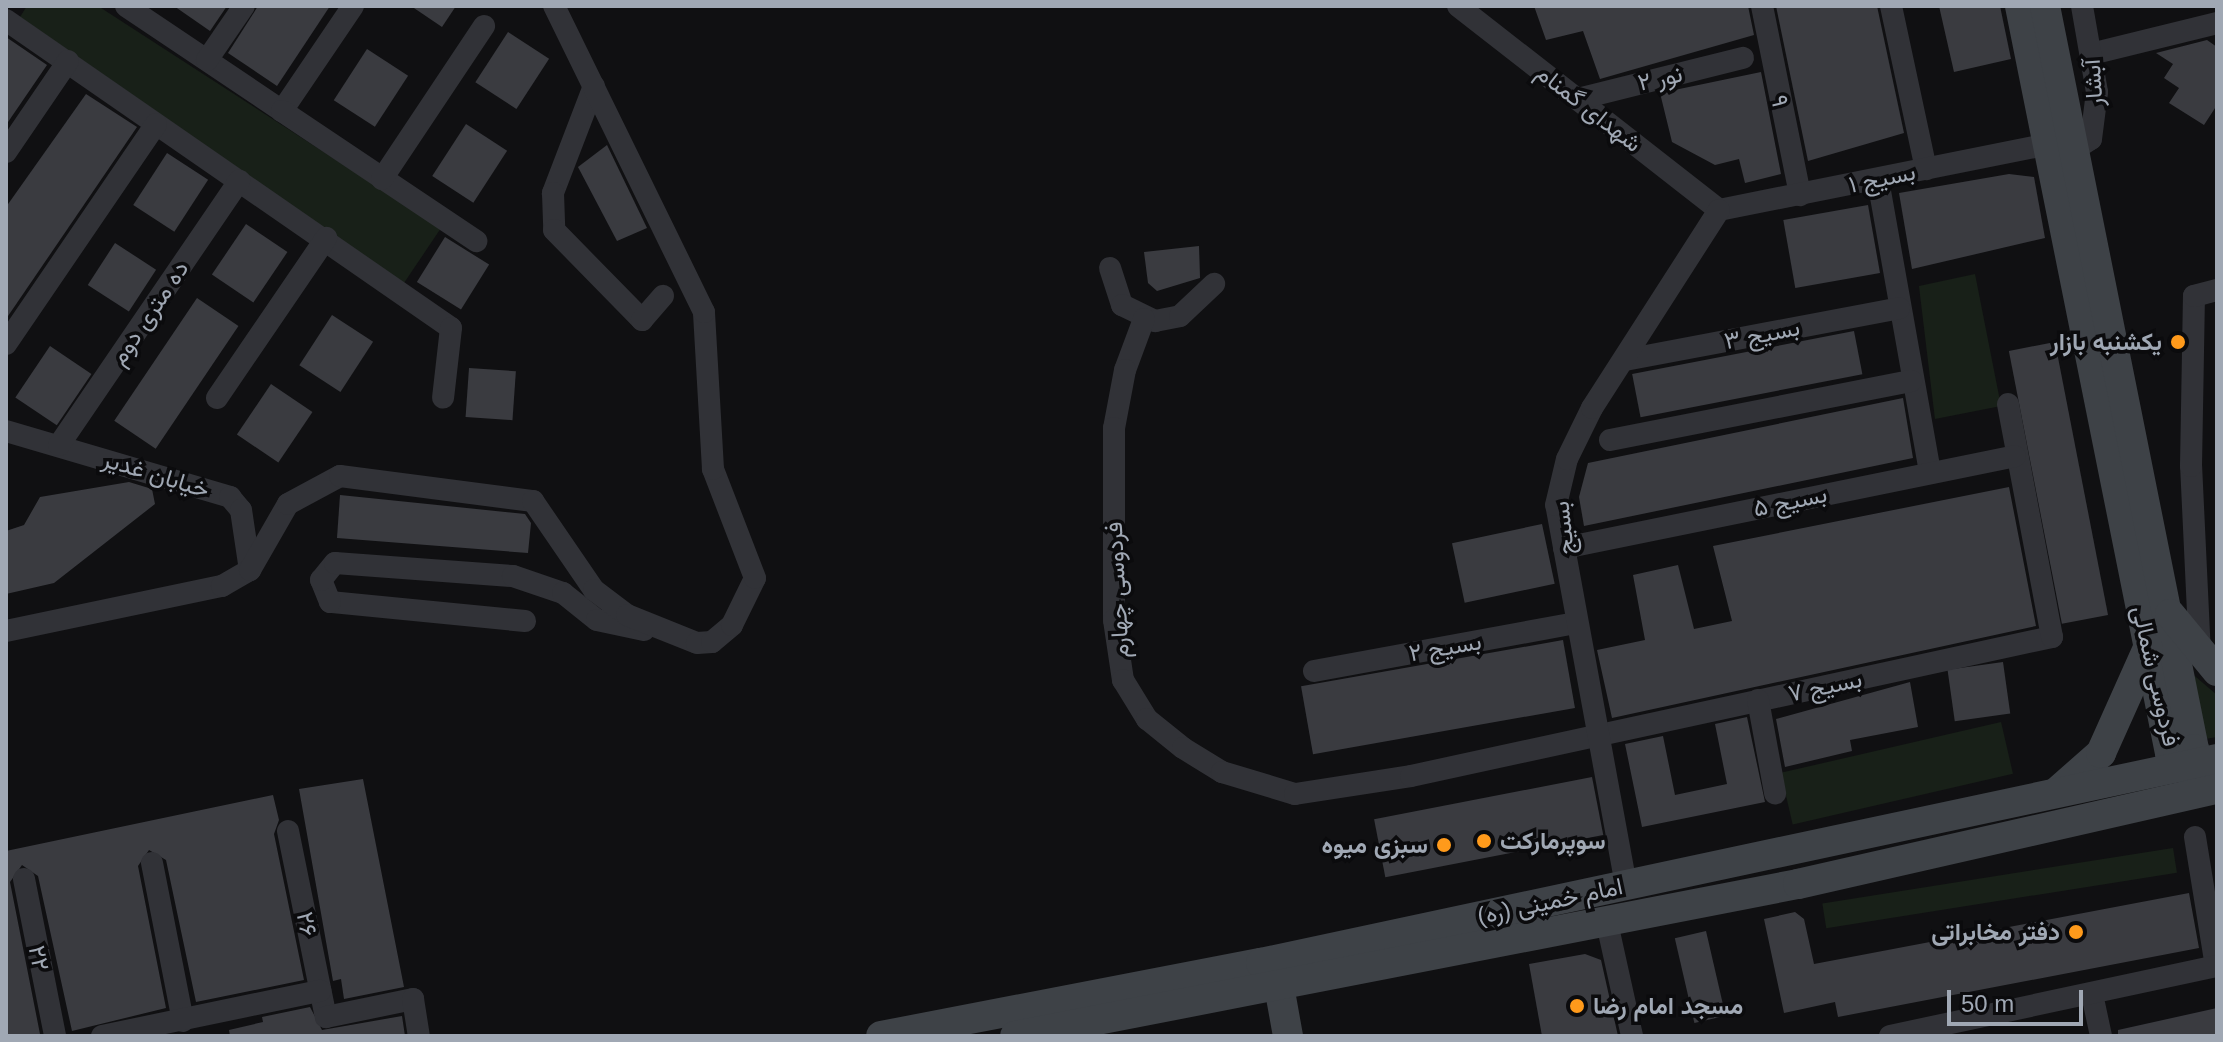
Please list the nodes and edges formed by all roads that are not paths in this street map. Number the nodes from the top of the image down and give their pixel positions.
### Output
1 (126, 6) edge
2 (244, 6) edge
3 (353, 6) edge
4 (554, 6) edge
5 (1458, 6) edge
6 (1762, 6) edge
7 (1891, 6) edge
8 (2020, 6) edge
9 (2045, 6) edge
10 (2082, 6) edge
11 (6, 20) edge
12 (2217, 23) edge
13 (484, 26) dead end
14 (2091, 54) junction
15 (1743, 58) dead end
16 (207, 60) junction
17 (68, 61) junction
18 (594, 86) junction
19 (1578, 99) junction
20 (282, 111) junction
21 (156, 124) junction
22 (2059, 148) junction
23 (6, 152) edge
24 (1926, 169) junction
25 (382, 179) junction
26 (1878, 180) junction
27 (239, 181) junction
28 (1800, 195) junction
29 (1719, 210) junction
30 (326, 238) junction
31 (476, 241) dead end
32 (1110, 268) dead end
33 (1214, 284) dead end
34 (2217, 290) edge
35 (663, 296) dead end
36 (1899, 308) junction
37 (1144, 319) junction
38 (6, 344) edge
39 (1625, 360) junction
40 (1911, 381) junction
41 (217, 398) dead end
42 (443, 398) dead end
43 (2008, 404) dead end
44 (6, 431) edge
45 (1610, 440) dead end
46 (59, 445) junction
47 (2015, 456) junction
48 (1930, 472) junction
49 (1564, 548) junction
50 (250, 570) junction
51 (2163, 605) junction
52 (525, 621) dead end
53 (1576, 623) junction
54 (6, 631) edge
55 (661, 633) junction
56 (2149, 646) junction
57 (2209, 664) edge
58 (1314, 671) dead end
59 (1758, 700) junction
60 (1598, 736) junction
61 (2217, 759) edge
62 (2198, 783) edge
63 (1775, 793) dead end
64 (2052, 795) junction
65 (288, 831) dead end
66 (2195, 837) dead end
67 (152, 863) dead end
68 (24, 879) dead end
69 (1626, 885) junction
70 (1607, 923) junction
71 (2217, 966) edge
72 (1279, 986) junction
73 (320, 991) junction
74 (2092, 994) junction
75 (183, 1021) junction
76 (1897, 1035) edge
77 (55, 1036) edge
78 (102, 1036) edge
79 (419, 1036) edge
80 (881, 1036) edge
81 (1015, 1036) edge
82 (1288, 1036) edge
83 (1632, 1036) edge
84 (2101, 1036) edge

1 - 16 street
2 - 16 street
3 - 20 street
4 - 18 street
5 - 19 street, شهدای گمنام
6 - 28 street, ۹
7 - 24 street
8 - 22 main road, فردوسی شمالی
9 - 22 main road, فردوسی شمالی
10 - 14 street, آبشار
11 - 17 street
12 - 14 street
13 - 25 street
14 - 22 street, آبشار
15 - 19 street, نور ۲
16 - 20 street
17 - 21 street
17 - 23 street
18 - 35 street
18 - 55 street
19 - 29 street, شهدای گمنام
20 - 25 street
21 - 27 street
21 - 38 street
22 - 24 street, بسیج ۱
22 - 51 main road, فردوسی شمالی
22 - 56 main road, فردوسی شمالی
24 - 26 street, بسیج ۱
25 - 31 street
26 - 28 street, بسیج ۱
26 - 36 street
27 - 30 street
27 - 46 street, ده متری دوم
28 - 29 street, بسیج ۱
29 - 39 street, بسیج
30 - 41 street
30 - 42 street
32 - 37 street
33 - 37 street
34 - 57 street
36 - 39 street, بسیج ۳
36 - 40 street
37 - 60 street, فردوسی چهارم
39 - 49 street, بسیج
40 - 45 street
40 - 48 street
43 - 47 street
44 - 46 street, خیابان غدیر
46 - 50 street, خیابان غدیر
47 - 48 street, بسیج ۵
47 - 59 street, بسیج ۷
48 - 49 street, بسیج ۵
49 - 53 street, بسیج
50 - 54 street
50 - 55 street
51 - 57 main road
51 - 62 main road, فردوسی شمالی
52 - 55 street
53 - 58 street, بسیج ۲
53 - 60 street, بسیج
56 - 62 main road, فردوسی شمالی
56 - 64 main road
59 - 60 street, بسیج ۷
59 - 63 street
60 - 69 street, بسیج
61 - 62 main road, امام خمینی (ره)
62 - 64 main road, امام خمینی (ره)
62 - 70 main road, امام خمینی (ره)
64 - 69 main road, امام خمینی (ره)
65 - 73 street, ۲۶
66 - 71 street
67 - 75 street
68 - 77 street, ۲۲
69 - 80 main road, امام خمینی (ره)
70 - 72 main road, امام خمینی (ره)
70 - 83 street
71 - 74 street
72 - 81 main road, امام خمینی (ره)
72 - 82 main road
73 - 75 street
73 - 79 street, ۲۶
74 - 76 street
74 - 84 street
75 - 78 street

